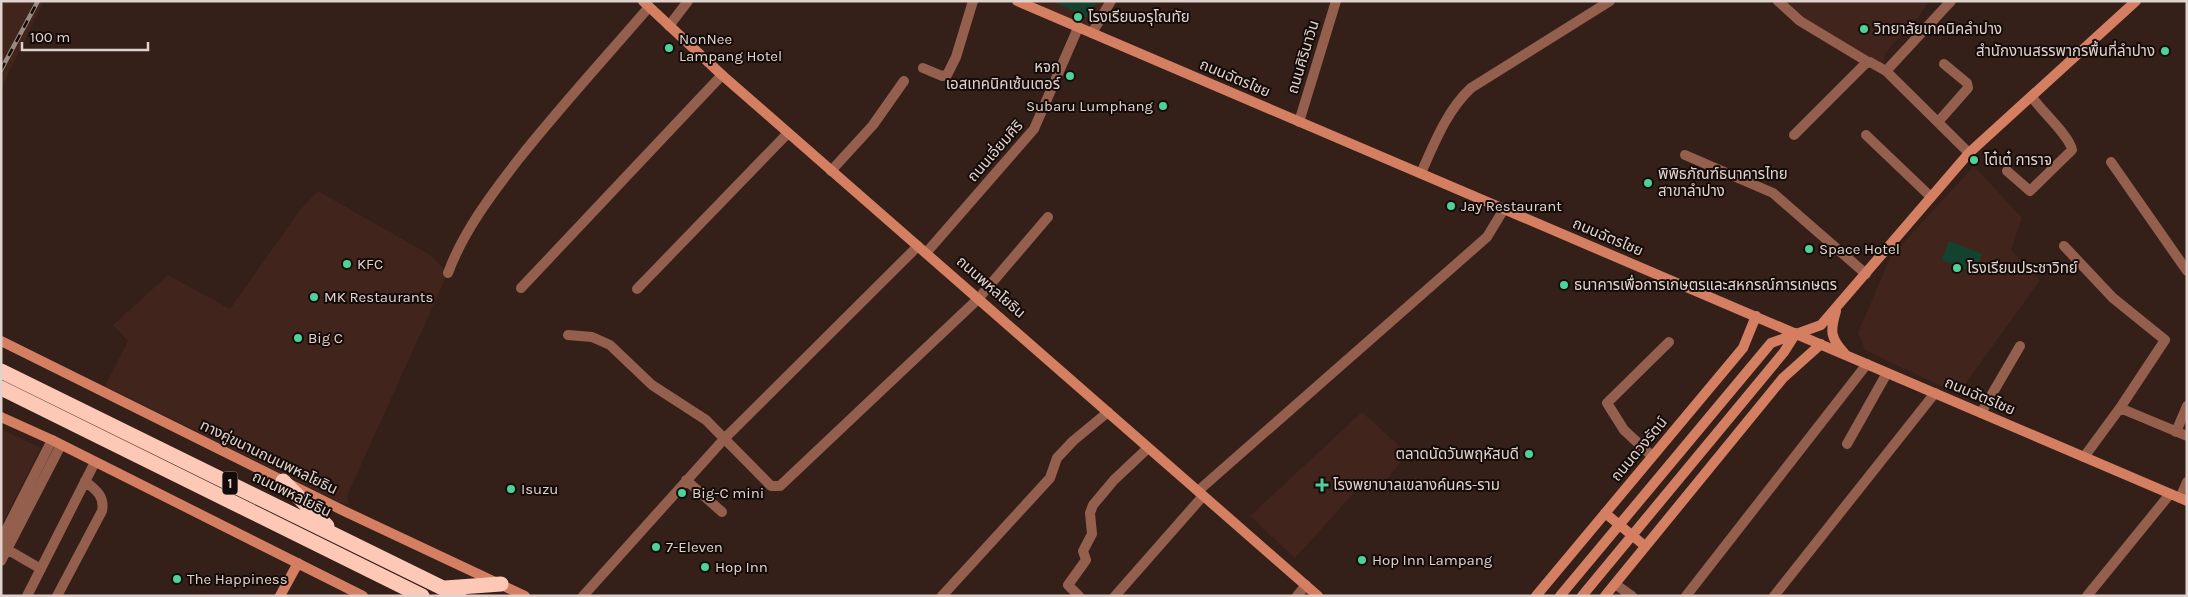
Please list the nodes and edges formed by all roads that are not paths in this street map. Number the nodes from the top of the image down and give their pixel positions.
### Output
1 (688, 1) edge
2 (973, 1) edge
3 (1017, 1) edge
4 (1111, 1) edge
5 (1336, 1) edge
6 (1610, 1) edge
7 (1778, 1) edge
8 (1951, 1) edge
9 (2136, 1) edge
10 (646, 4) edge
11 (670, 26) junction
12 (1078, 28) junction
13 (1092, 34) junction
14 (1868, 62) junction
15 (1944, 64) dead end
16 (923, 68) dead end
17 (1886, 71) junction
18 (722, 75) junction
19 (904, 81) dead end
20 (2032, 97) junction
21 (1300, 122) junction
22 (1938, 122) junction
23 (788, 133) junction
24 (1794, 135) dead end
25 (1866, 135) dead end
26 (1969, 153) junction
27 (1686, 155) dead end
28 (2111, 162) dead end
29 (831, 171) junction
30 (2007, 171) dead end
31 (1421, 173) junction
32 (1931, 197) junction
33 (1504, 209) junction
34 (1048, 217) dead end
35 (2064, 246) dead end
36 (922, 250) junction
37 (2187, 271) edge
38 (448, 273) dead end
39 (1866, 274) junction
40 (521, 288) dead end
41 (637, 289) dead end
42 (978, 299) junction
43 (1837, 308) junction
44 (1756, 316) junction
45 (1796, 333) junction
46 (568, 335) dead end
47 (1, 341) edge
48 (1669, 342) dead end
49 (1821, 344) junction
50 (2020, 346) dead end
51 (1846, 355) junction
52 (1867, 364) junction
53 (1, 371) edge
54 (1887, 372) junction
55 (1, 388) edge
56 (1934, 393) junction
57 (2187, 406) edge
58 (2120, 408) junction
59 (1108, 412) junction
60 (1981, 413) junction
61 (1, 417) edge
62 (2176, 432) junction
63 (2187, 436) edge
64 (724, 439) junction
65 (56, 442) junction
66 (1848, 444) dead end
67 (1148, 448) junction
68 (1652, 456) junction
69 (2084, 457) junction
70 (95, 462) junction
71 (686, 480) junction
72 (85, 481) junction
73 (283, 481) junction
74 (2187, 482) edge
75 (1200, 494) junction
76 (2179, 498) edge
77 (722, 512) dead end
78 (1605, 513) junction
79 (1619, 525) junction
80 (1632, 535) junction
81 (336, 536) junction
82 (1, 540) edge
83 (1645, 546) junction
84 (4, 547) edge
85 (1, 561) edge
86 (298, 563) junction
87 (41, 569) junction
88 (387, 579) junction
89 (496, 582) junction
90 (1615, 584) junction
91 (1306, 585) junction
92 (444, 588) junction
93 (27, 596) edge
94 (57, 596) edge
95 (280, 596) edge
96 (363, 596) edge
97 (396, 596) edge
98 (422, 596) edge
99 (459, 596) edge
100 (525, 596) edge
101 (583, 596) edge
102 (942, 596) edge
103 (1079, 596) edge
104 (1115, 596) edge
105 (1297, 596) edge
106 (1318, 596) edge
107 (1536, 596) edge
108 (1560, 596) edge
109 (1582, 596) edge
110 (1605, 596) edge
111 (1632, 596) edge
112 (1686, 596) edge
113 (1774, 596) edge
114 (2087, 596) edge

1 - 11 street
2 - 16 street
3 - 12 main road, ถนนฉัตรไชย
4 - 13 street
5 - 21 street, ถนนศิรินาวิน
6 - 31 street
7 - 14 street
8 - 17 street
9 - 20 main road
10 - 11 main road, ถนนพหลโยธิน
10 - 38 street
11 - 18 main road, ถนนพหลโยธิน
12 - 13 main road, ถนนฉัตรไชย
12 - 36 street, ถนนเอี่ยมศิริ
13 - 21 main road, ถนนฉัตรไชย
14 - 17 street
14 - 24 street
15 - 22 street
17 - 22 street
18 - 23 main road, ถนนพหลโยธิน
18 - 40 street
19 - 29 street
20 - 26 main road
20 - 30 street
21 - 31 main road, ถนนฉัตรไชย
22 - 26 street
23 - 29 main road, ถนนพหลโยธิน
23 - 41 street
25 - 32 street
26 - 32 main road
27 - 39 street
28 - 37 street
29 - 36 main road, ถนนพหลโยธิน
31 - 33 main road, ถนนฉัตรไชย
32 - 39 main road
33 - 44 main road, ถนนฉัตรไชย
33 - 75 street
34 - 42 street
35 - 58 street
36 - 42 main road, ถนนพหลโยธิน
36 - 64 street, ถนนเอี่ยมศิริ
39 - 43 main road
42 - 59 main road, ถนนพหลโยธิน
42 - 64 street
43 - 45 main road
43 - 51 main road
44 - 45 main road, ถนนฉัตรไชย
44 - 68 main road, ถนนดวงรัตน์
45 - 49 main road, ถนนฉัตรไชย
45 - 79 main road
45 - 80 main road
46 - 64 street
47 - 73 main road, ทางคู่ขนานถนนพหลโยธิน / 1
48 - 68 street
49 - 51 main road, ถนนฉัตรไชย
49 - 83 main road
50 - 60 street
51 - 52 main road, ถนนฉัตรไชย
52 - 54 main road, ถนนฉัตรไชย
52 - 112 street
53 - 81 highway, ถนนพหลโยธิน / 1
54 - 56 main road, ถนนฉัตรไชย
54 - 66 street
55 - 88 highway, 1
56 - 60 main road, ถนนฉัตรไชย
56 - 113 street
57 - 62 street
58 - 62 street
58 - 69 street
59 - 67 main road, ถนนพหลโยธิน
59 - 102 street
60 - 69 main road, ถนนฉัตรไชย
61 - 65 main road
62 - 63 street
64 - 71 street, ถนนเอี่ยมศิริ
65 - 70 main road
65 - 82 street
65 - 84 street
67 - 75 main road, ถนนพหลโยธิน
67 - 103 street
68 - 78 main road, ถนนดวงรัตน์
69 - 76 main road, ถนนฉัตรไชย
70 - 72 street
70 - 86 main road
71 - 77 street
71 - 101 street, ถนนเอี่ยมศิริ
72 - 87 street
72 - 94 street
73 - 81 highway
73 - 89 main road, ทางคู่ขนานถนนพหลโยธิน / 1
74 - 76 street
75 - 91 main road, ถนนพหลโยธิน
75 - 104 street
76 - 114 street
78 - 79 main road
78 - 107 main road, ถนนดวงรัตน์
79 - 80 main road
79 - 108 main road
80 - 83 main road
80 - 109 main road
81 - 92 highway, ถนนพหลโยธิน / 1
83 - 90 main road
84 - 85 street
84 - 87 street
86 - 95 main road
86 - 96 main road
87 - 93 street
88 - 97 highway
88 - 98 highway, 1
89 - 92 highway
89 - 100 main road, ทางคู่ขนานถนนพหลโยธิน / 1
90 - 110 main road
90 - 111 street
91 - 105 street
91 - 106 main road, ถนนพหลโยธิน
92 - 99 highway, ถนนพหลโยธิน / 1

